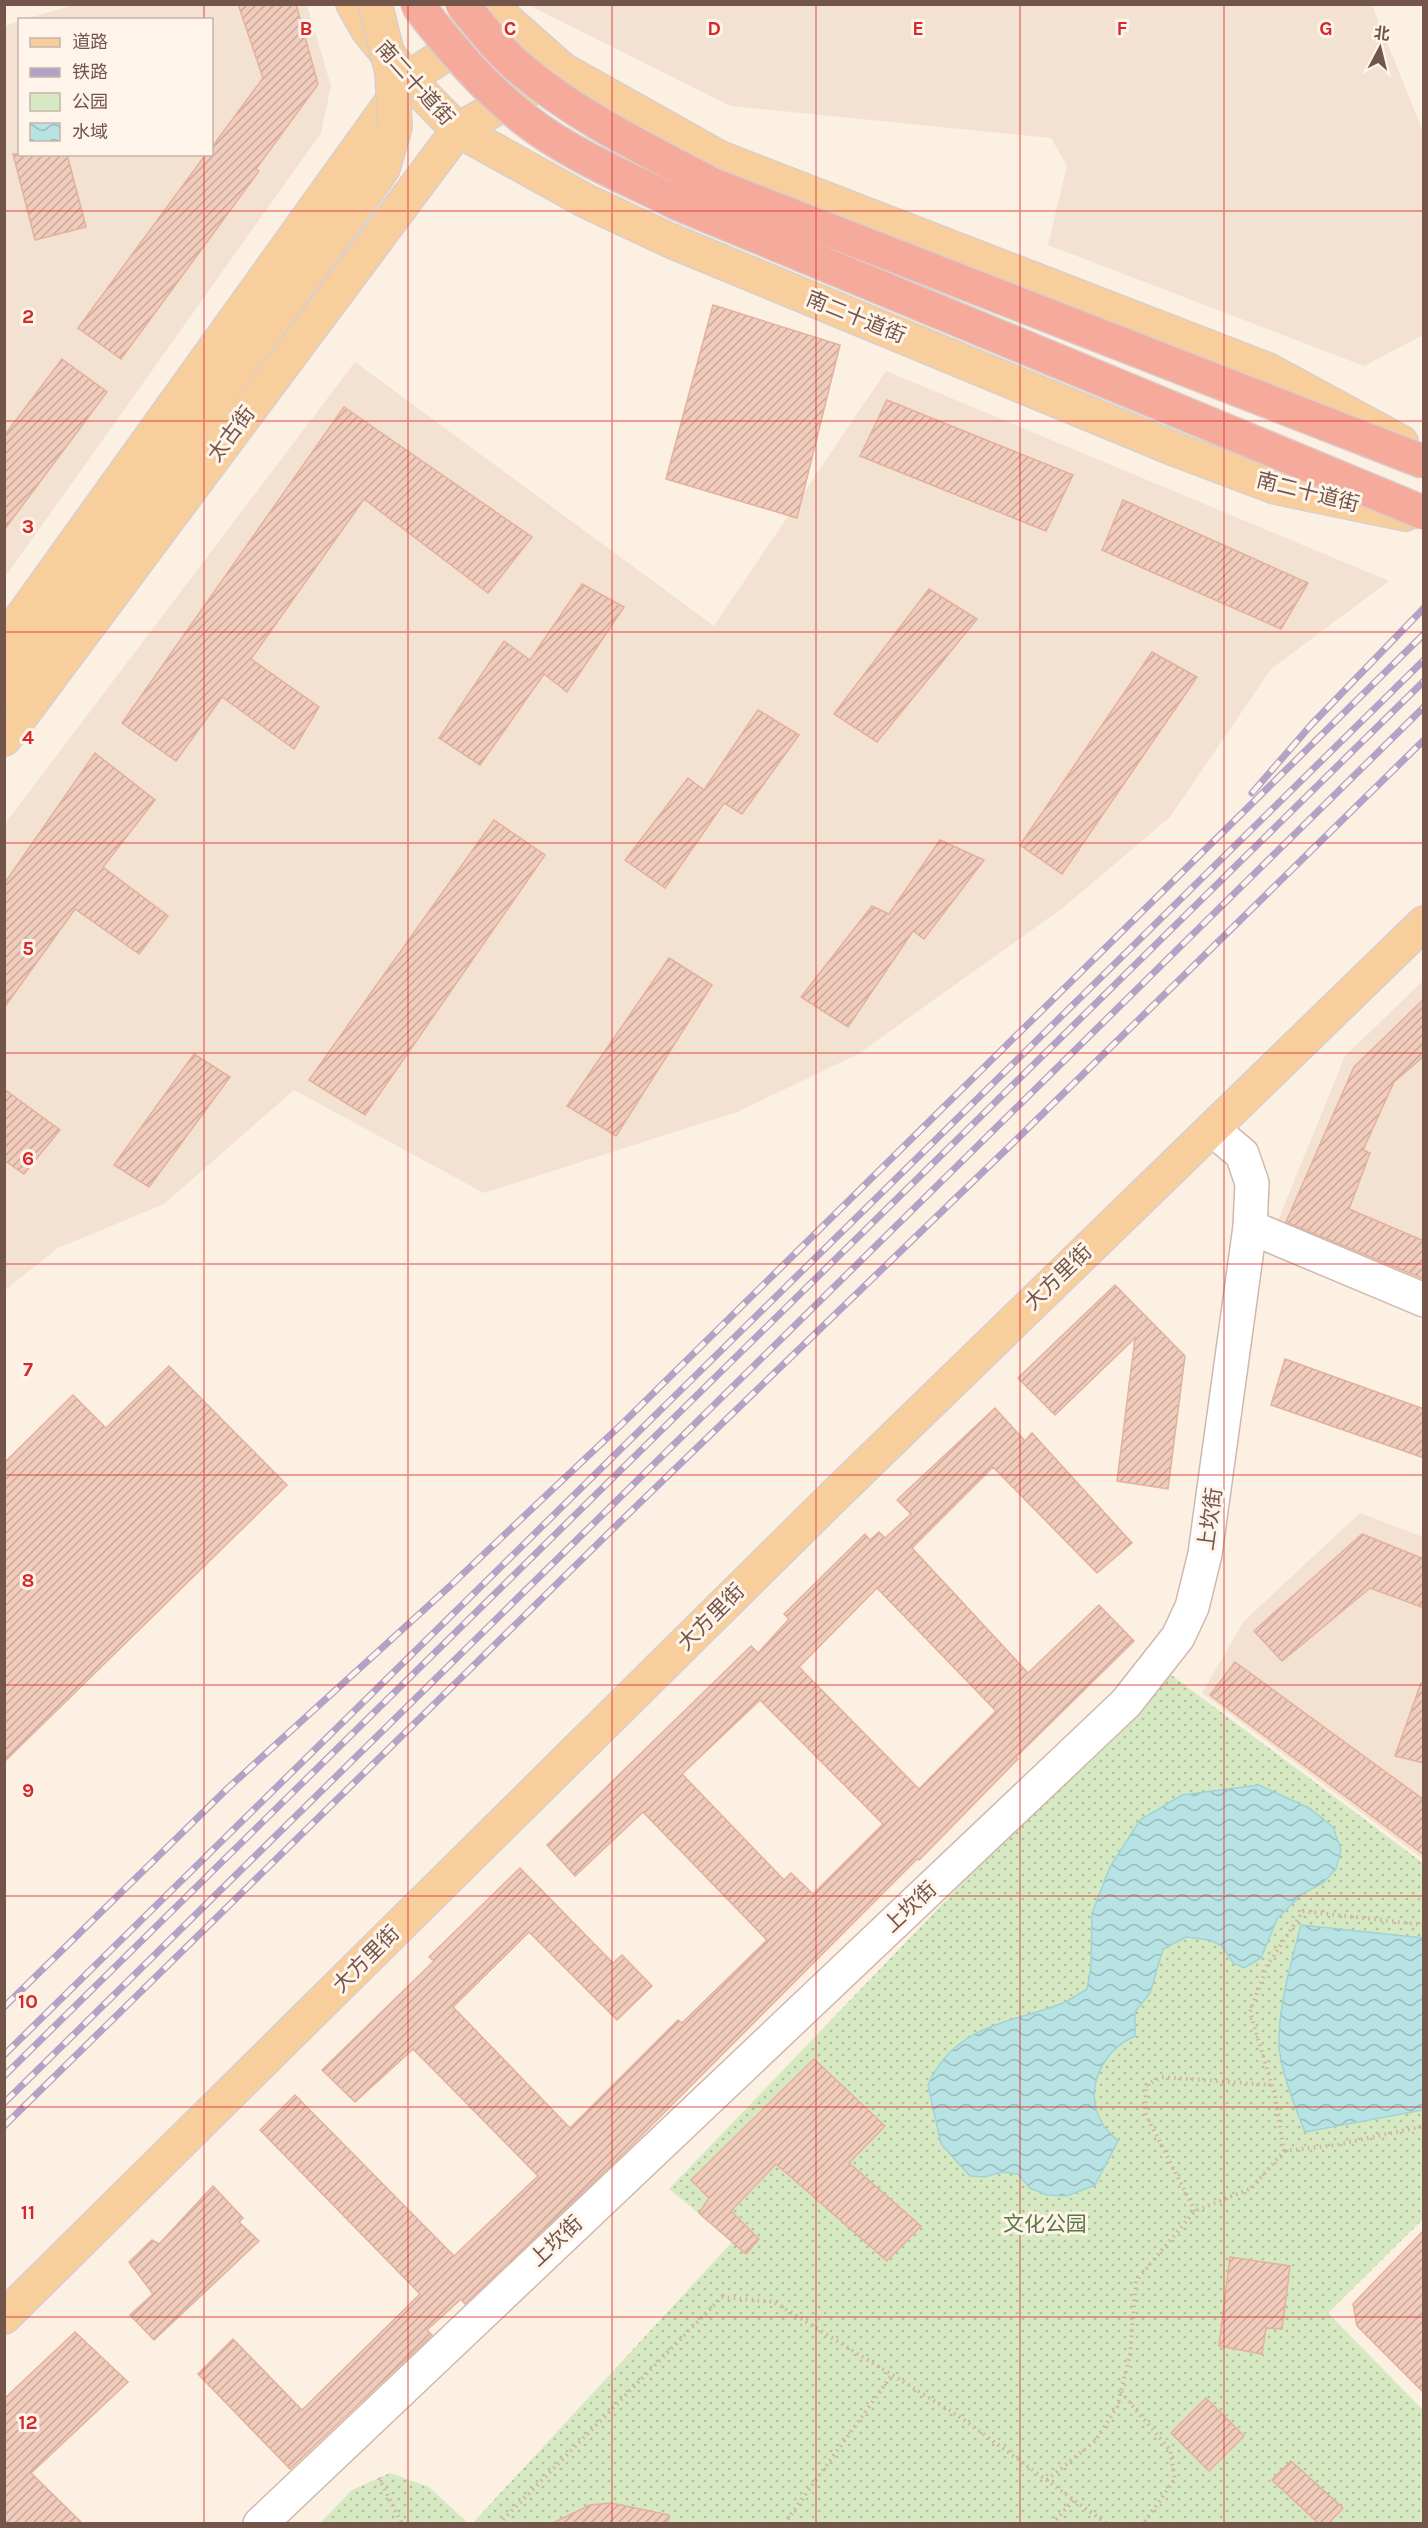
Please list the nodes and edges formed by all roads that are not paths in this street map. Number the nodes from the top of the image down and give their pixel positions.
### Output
1 (353, 4) edge
2 (375, 4) edge
3 (417, 4) edge
4 (462, 4) edge
5 (498, 10) edge
6 (563, 70) junction
7 (408, 79) junction
8 (458, 130) junction
9 (1424, 455) edge
10 (1424, 462) edge
11 (1424, 513) edge
12 (1424, 518) edge
13 (4, 642) edge
14 (4, 689) edge
15 (4, 739) edge
16 (1424, 923) edge
17 (1424, 950) edge
18 (1225, 1140) junction
19 (1250, 1227) junction
20 (1424, 1300) edge
21 (4, 2317) edge
22 (4, 2336) edge
23 (260, 2523) edge

1 - 7 main road, 南二十道街
2 - 14 main road, 太古街, bridge
3 - 11 highway, bridge
4 - 10 highway, bridge
5 - 6 main road
5 - 7 main road
6 - 8 main road
6 - 9 main road
7 - 8 main road, 南二十道街
7 - 13 main road
8 - 12 main road, 南二十道街
8 - 15 main road, 太古街
16 - 21 main road, 大方里街
17 - 18 main road, 大方里街
18 - 19 street, 上坎街
18 - 22 main road, 大方里街
19 - 20 street
19 - 23 street, 上坎街

